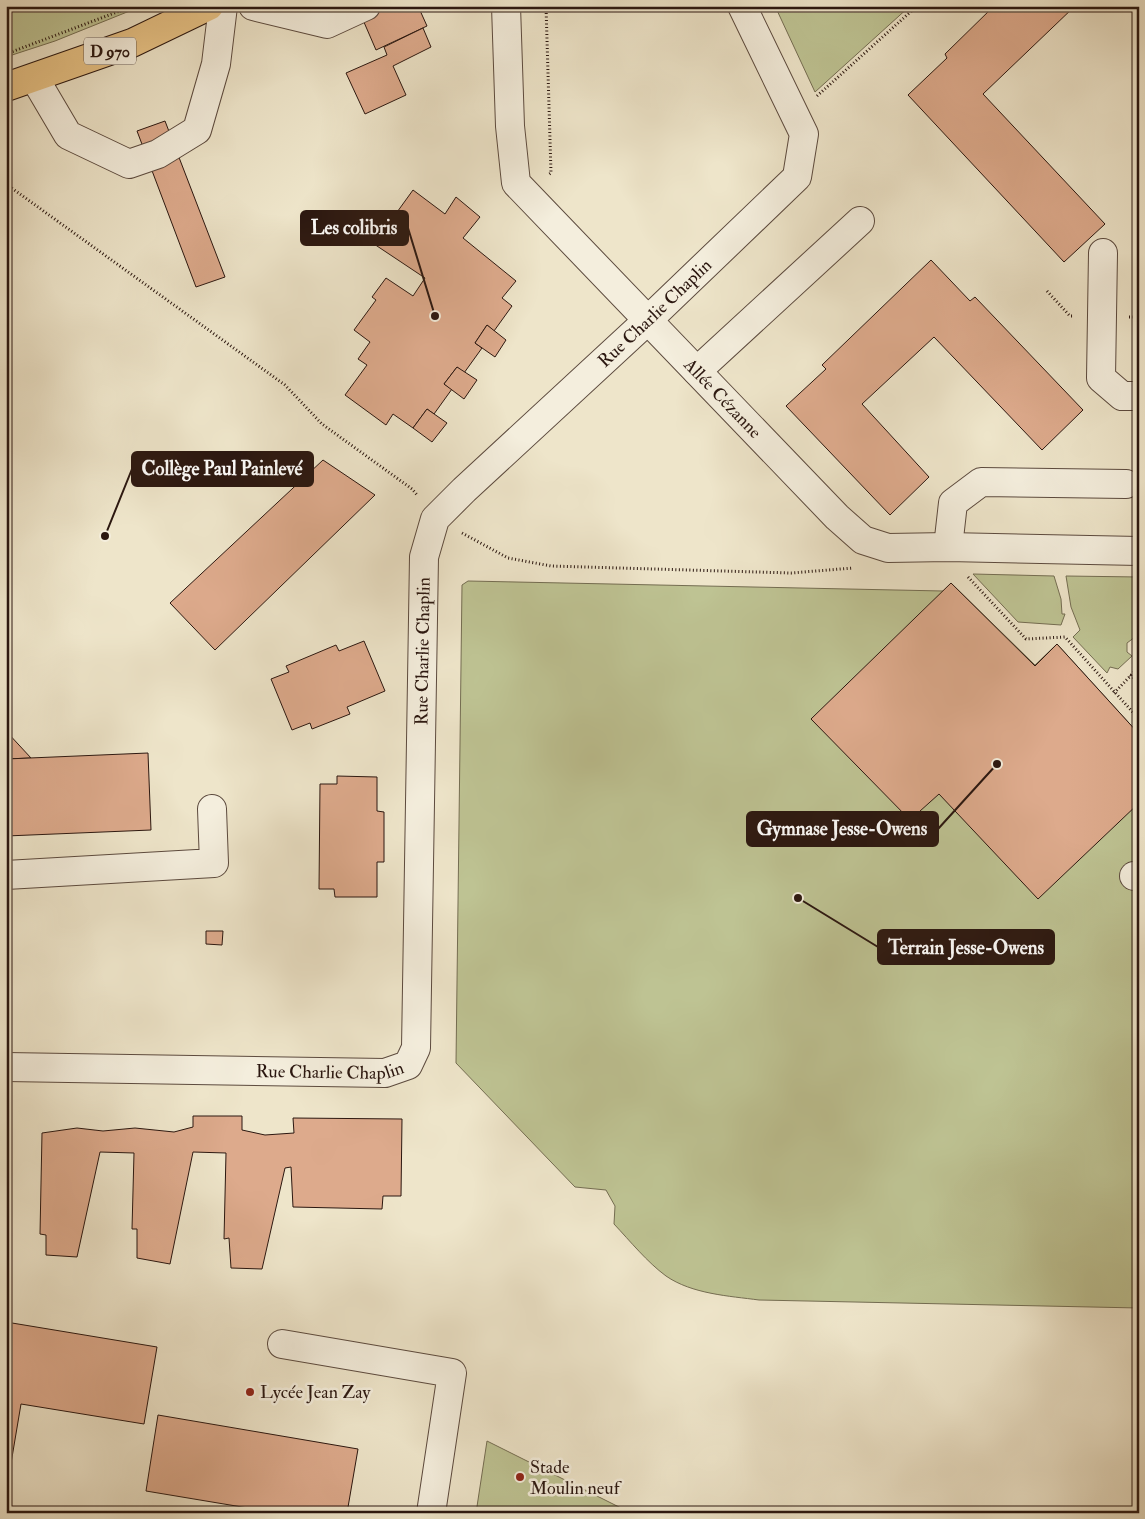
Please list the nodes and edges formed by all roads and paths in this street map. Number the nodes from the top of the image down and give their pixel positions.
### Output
1 (116, 6) edge
2 (133, 6) edge
3 (209, 6) edge
4 (223, 6) edge
5 (253, 6) edge
6 (366, 6) edge
7 (506, 6) edge
8 (546, 6) edge
9 (742, 6) edge
10 (917, 6) edge
11 (122, 12) junction
12 (6, 54) edge
13 (35, 79) junction
14 (6, 87) edge
15 (795, 117) junction
16 (6, 184) edge
17 (526, 194) junction
18 (860, 221) dead end
19 (1103, 253) dead end
20 (648, 320) junction
21 (697, 371) junction
22 (1139, 396) edge
23 (1126, 484) dead end
24 (435, 519) junction
25 (948, 547) junction
26 (1139, 551) edge
27 (862, 568) dead end
28 (1139, 667) edge
29 (1130, 675) junction
30 (1139, 682) edge
31 (1114, 693) junction
32 (1139, 719) edge
33 (212, 808) dead end
34 (6, 875) edge
35 (6, 1067) edge
36 (282, 1344) dead end
37 (431, 1513) edge

1 - 11 path
2 - 11 path
3 - 13 main road, D 970
4 - 13 street
5 - 6 street
7 - 17 street, Allée Cézanne
8 - 17 path
9 - 15 street, Rue Charlie Chaplin
10 - 15 path
11 - 12 path
13 - 14 main road, D 970
15 - 20 street, Rue Charlie Chaplin
16 - 24 path
17 - 20 street, Allée Cézanne
18 - 21 street
19 - 22 street
20 - 21 street, Allée Cézanne
20 - 24 street, Rue Charlie Chaplin
21 - 25 street, Allée Cézanne
23 - 25 street
24 - 27 path
24 - 35 street, Rue Charlie Chaplin
25 - 26 street, Allée Cézanne
25 - 31 path
28 - 29 path
29 - 30 path
29 - 31 path
31 - 32 path
33 - 34 street
36 - 37 street

